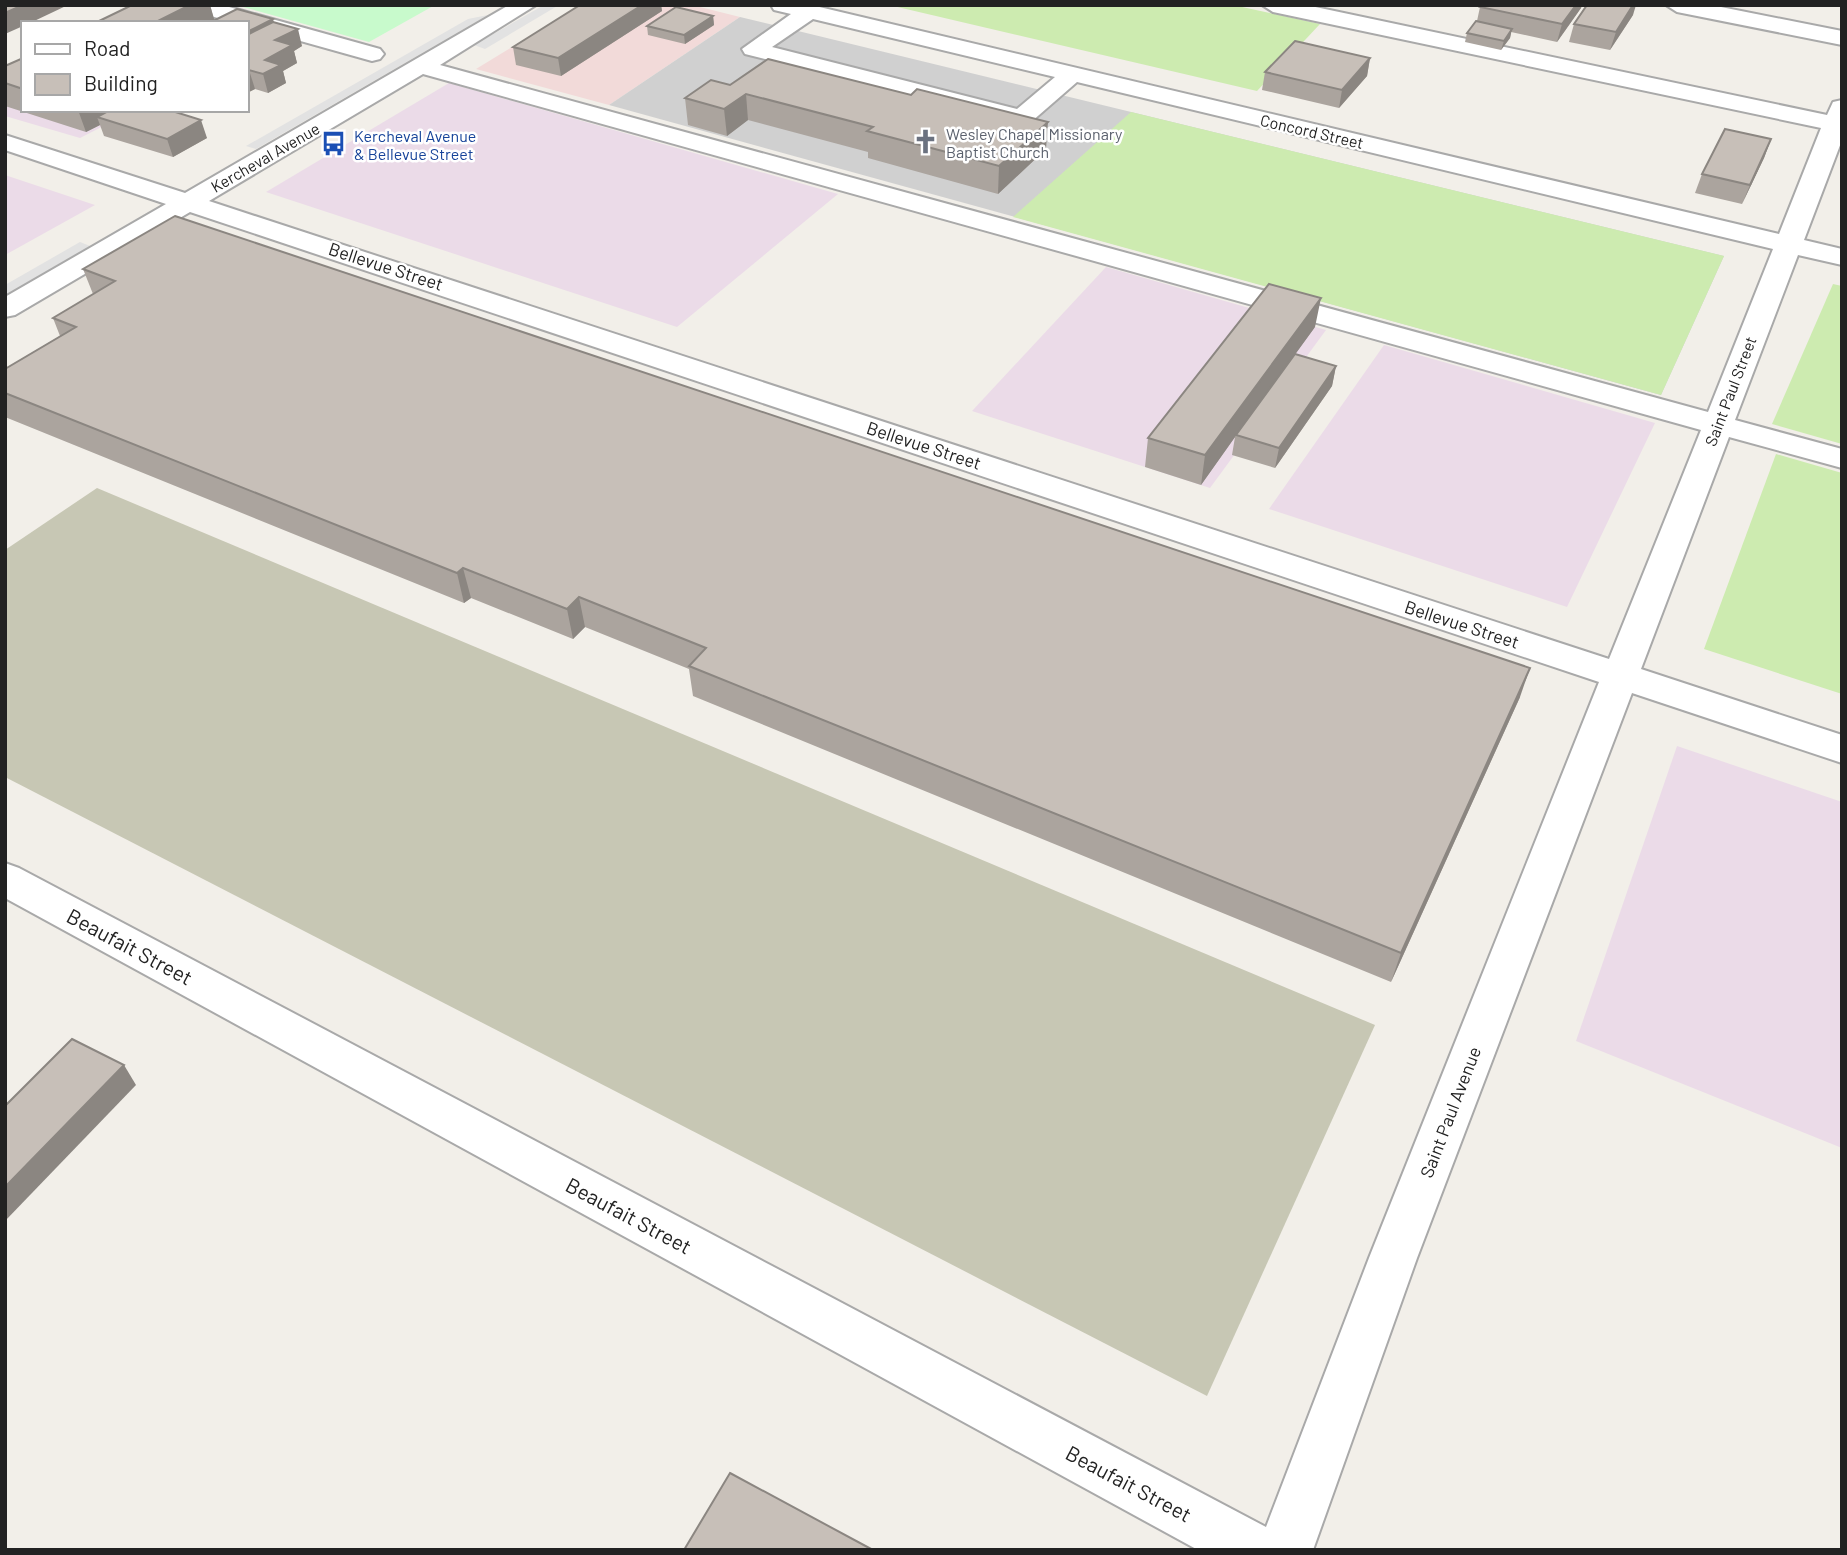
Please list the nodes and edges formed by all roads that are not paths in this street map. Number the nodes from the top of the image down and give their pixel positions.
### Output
1 (197, 5) edge
2 (525, 5) edge
3 (782, 5) edge
4 (1273, 5) edge
5 (1677, 5) edge
6 (809, 12) junction
7 (1842, 38) edge
8 (372, 54) dead end
9 (419, 66) junction
10 (1073, 74) junction
11 (1838, 115) edge
12 (5, 142) edge
13 (190, 201) junction
14 (1788, 244) junction
15 (1842, 257) edge
16 (5, 309) edge
17 (1717, 425) junction
18 (1842, 459) edge
19 (1620, 676) junction
20 (1842, 749) edge
21 (5, 879) edge
22 (1253, 1550) edge
23 (1284, 1550) edge

1 - 8 street
2 - 9 street, Kercheval Avenue
3 - 6 street, Concord Street
4 - 11 street
5 - 7 street
6 - 10 street, Concord Street
6 - 10 street
9 - 13 street, Kercheval Avenue
9 - 17 street
10 - 14 street, Concord Street
11 - 14 street, Saint Paul Street
12 - 13 street, Bellevue Street
13 - 16 street, Kercheval Avenue
13 - 19 street, Bellevue Street
14 - 15 street, Concord Street
14 - 17 street, Saint Paul Street
17 - 18 street
17 - 19 street, Saint Paul Street
19 - 20 street, Bellevue Street
19 - 23 street, Saint Paul Avenue
21 - 22 street, Beaufait Street

